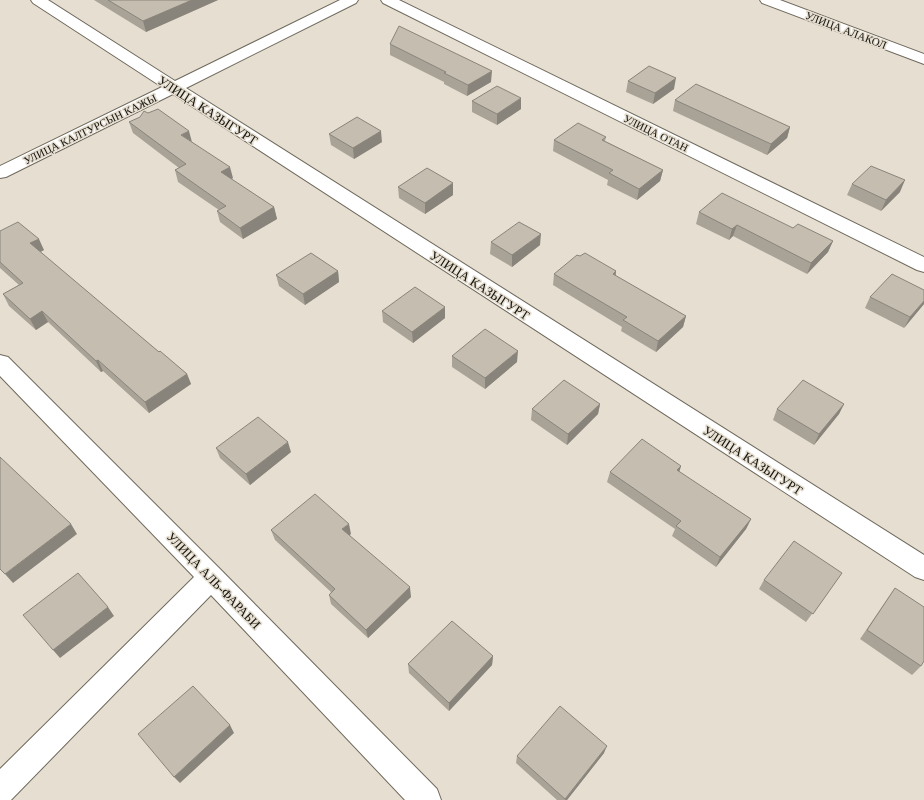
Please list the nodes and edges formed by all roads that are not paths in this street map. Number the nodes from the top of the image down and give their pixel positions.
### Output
1 (38, 0) edge
2 (351, 0) edge
3 (388, 0) edge
4 (768, 0) edge
5 (924, 59) edge
6 (173, 88) junction
7 (0, 173) edge
8 (924, 265) edge
9 (0, 363) edge
10 (924, 569) edge
11 (211, 577) junction
12 (0, 790) edge
13 (426, 800) edge

1 - 6 street, УЛИЦА КАЗЫГУРТ
2 - 6 street, УЛИЦА КАЛТУРСЫН КАЖЫ
3 - 8 street, УЛИЦА ОТАН
4 - 5 street, УЛИЦА АЛАКОЛ
6 - 7 street, УЛИЦА КАЛТУРСЫН КАЖЫ
6 - 10 street, УЛИЦА КАЗЫГУРТ
9 - 11 street, УЛИЦА АЛЬ-ФАРАБИ
11 - 12 street
11 - 13 street, УЛИЦА АЛЬ-ФАРАБИ

